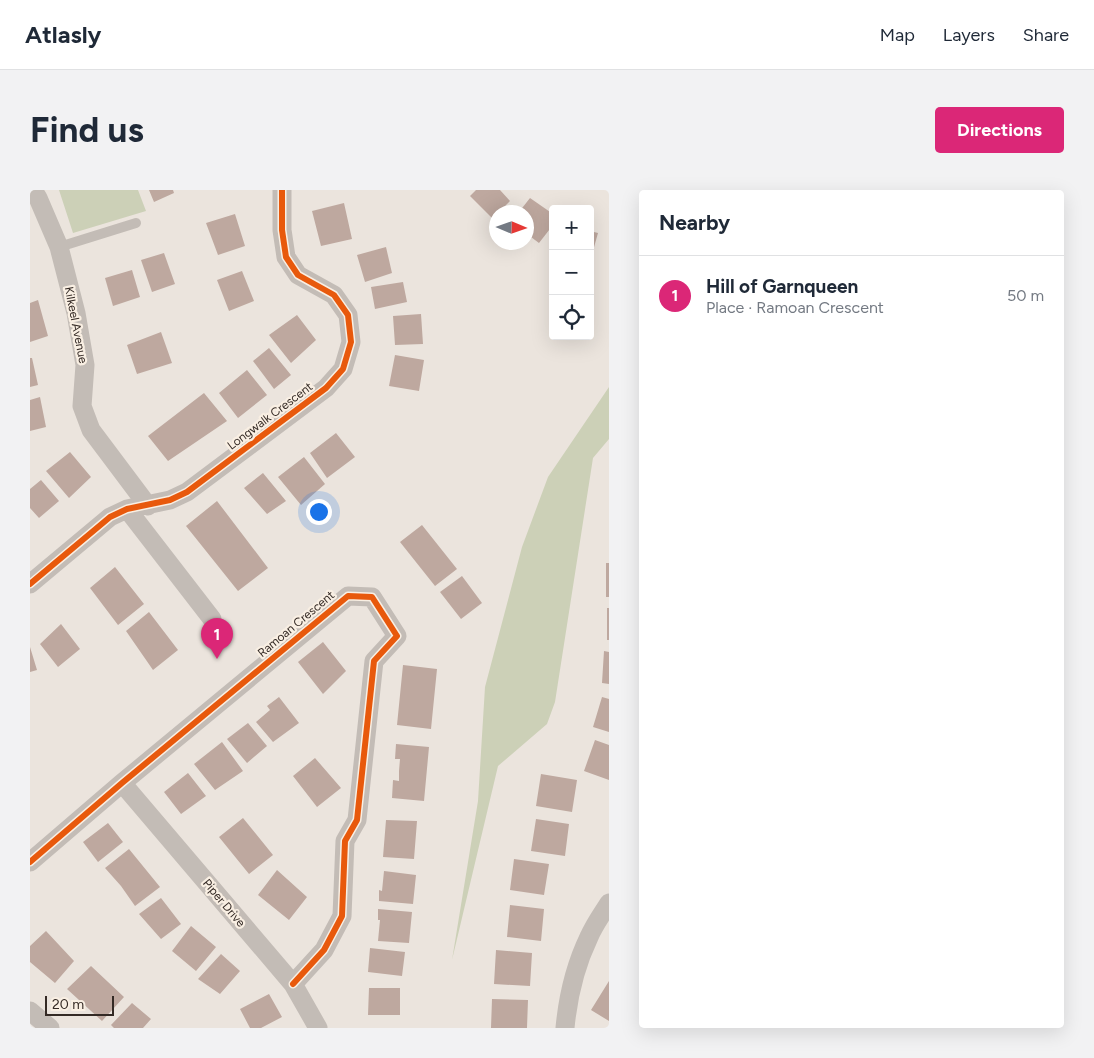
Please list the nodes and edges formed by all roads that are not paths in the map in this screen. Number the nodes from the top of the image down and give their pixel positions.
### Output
1 (33, 190) edge
2 (282, 190) edge
3 (136, 223) dead end
4 (59, 247) junction
5 (148, 506) junction
6 (127, 509) junction
7 (30, 584) edge
8 (212, 619) dead end
9 (122, 783) junction
10 (30, 862) edge
11 (609, 903) edge
12 (293, 984) junction
13 (30, 1011) edge
14 (50, 1028) edge
15 (318, 1028) edge
16 (565, 1028) edge

1 - 4 street, Kilkeel Avenue
2 - 5 street, Longwalk Crescent
3 - 4 lane
4 - 5 street, Kilkeel Avenue
5 - 6 street, Longwalk Crescent
6 - 7 street, Longwalk Crescent
6 - 8 street
9 - 10 street, Ramoan Crescent
9 - 12 street, Piper Drive
9 - 12 street, Ramoan Crescent
11 - 16 street
12 - 15 street, Piper Drive
13 - 14 street

